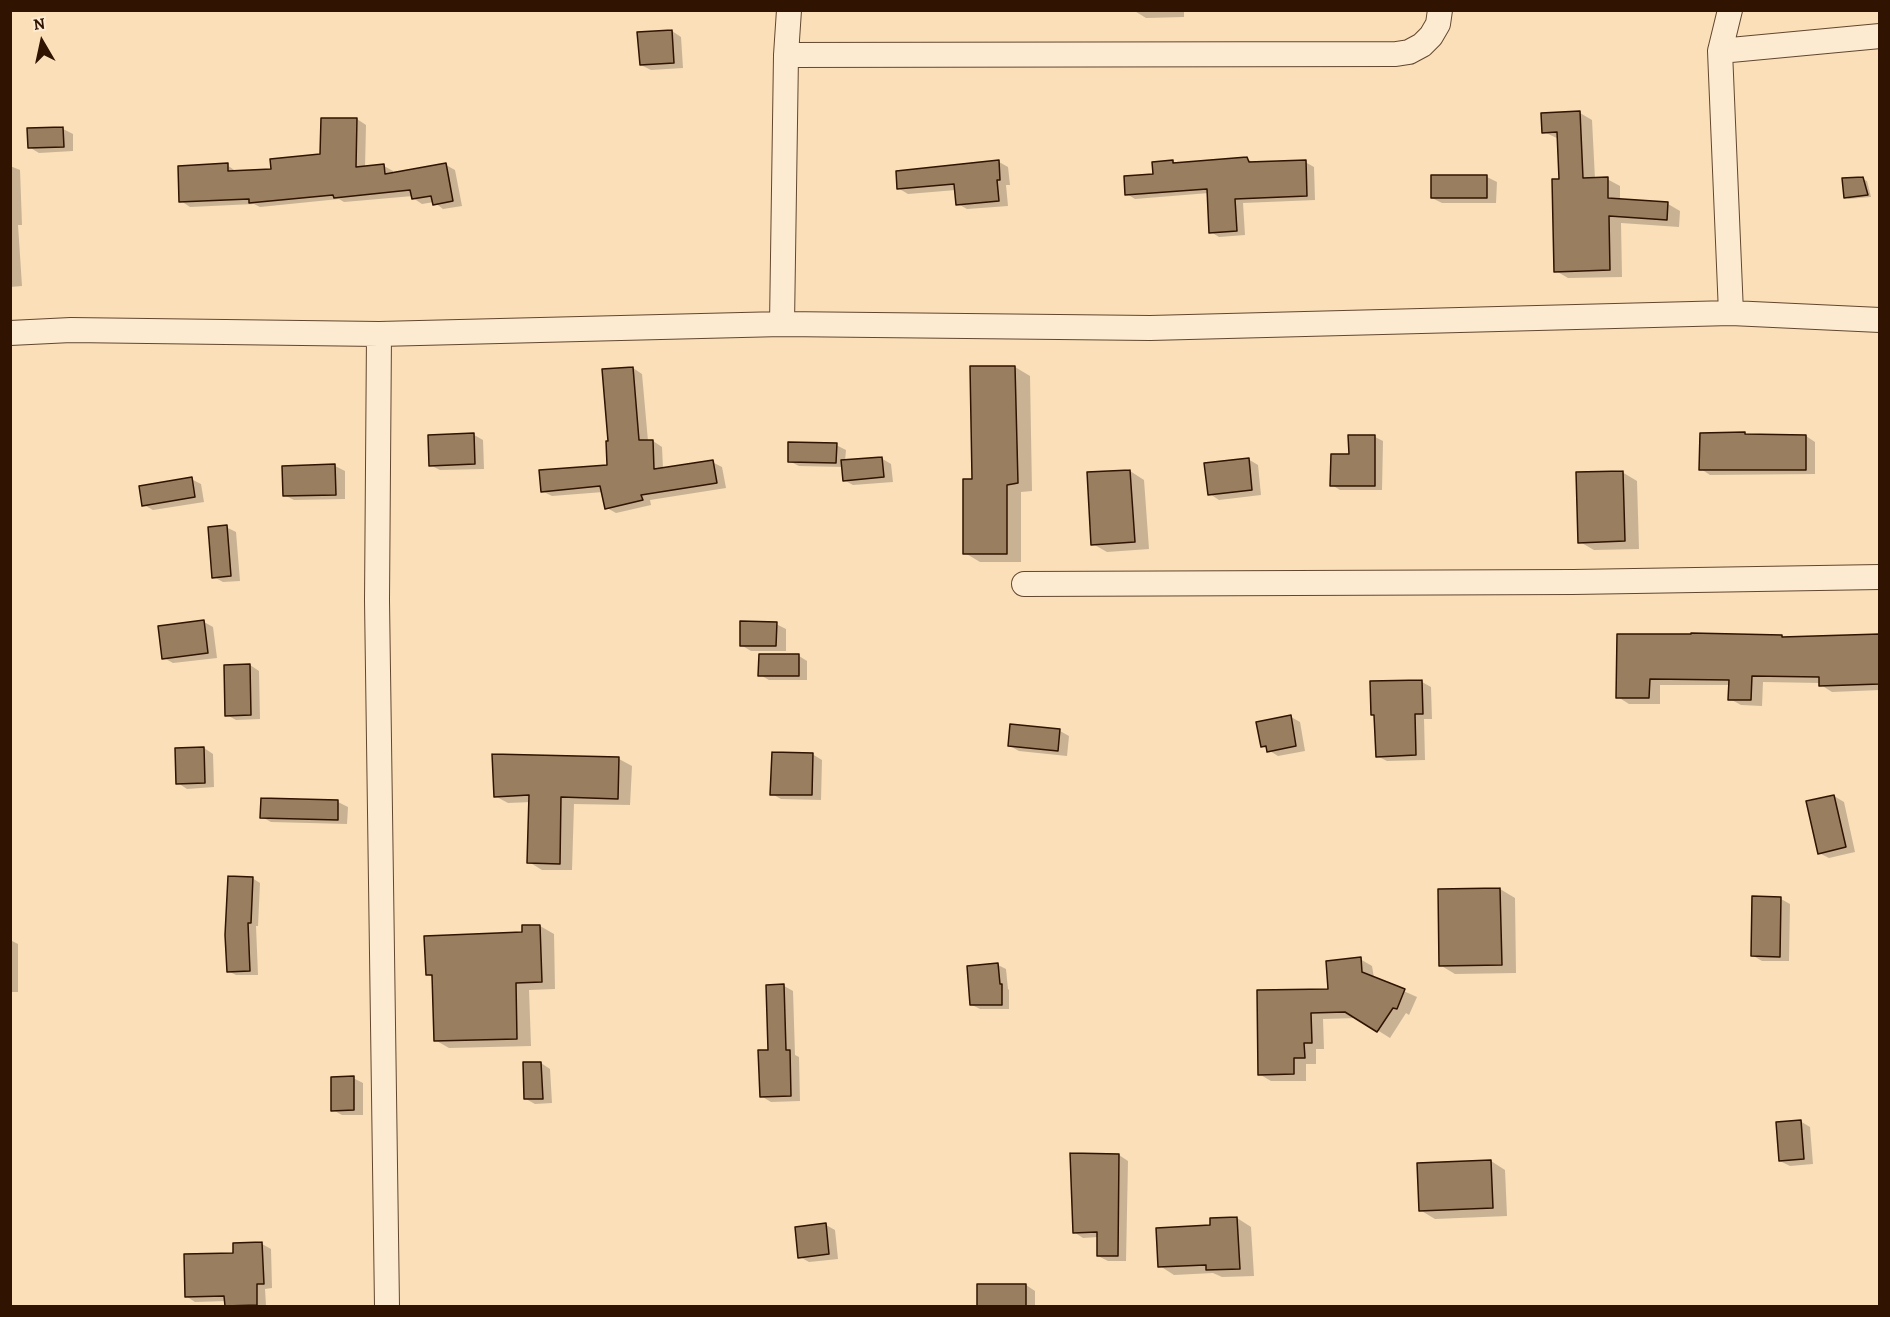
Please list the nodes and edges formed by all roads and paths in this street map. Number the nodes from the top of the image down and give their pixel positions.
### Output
1 (789, 10) edge
2 (1440, 10) edge
3 (1730, 10) edge
4 (1880, 36) edge
5 (1720, 51) junction
6 (786, 55) junction
7 (1731, 313) junction
8 (1880, 320) edge
9 (782, 324) junction
10 (10, 333) edge
11 (379, 334) junction
12 (1880, 577) edge
13 (1024, 584) dead end
14 (387, 1306) edge

1 - 6 street
2 - 6 street
3 - 5 street
4 - 5 street
5 - 7 street
6 - 9 street
7 - 8 street
7 - 9 street
9 - 11 street
10 - 11 street
11 - 14 street
12 - 13 street

